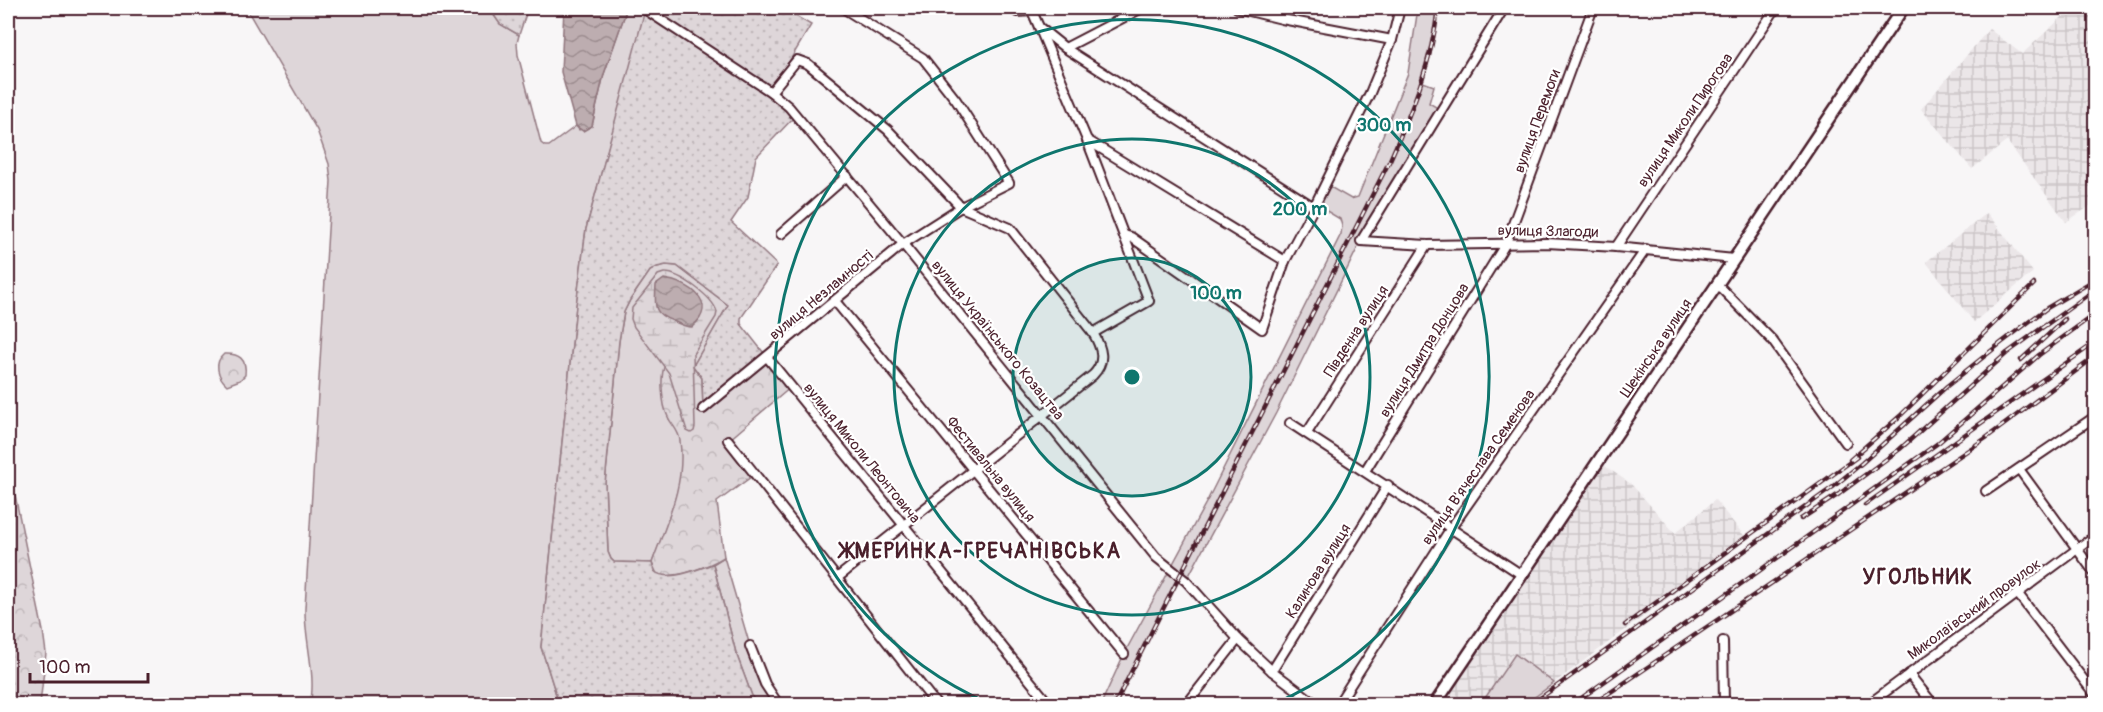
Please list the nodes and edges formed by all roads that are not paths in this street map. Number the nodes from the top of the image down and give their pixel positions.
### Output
1 (843, 8) edge
2 (1013, 8) edge
3 (1142, 8) edge
4 (1237, 8) edge
5 (1400, 8) edge
6 (1504, 8) edge
7 (1593, 8) edge
8 (1776, 8) edge
9 (1903, 8) edge
10 (1032, 9) edge
11 (646, 10) dead end
12 (1039, 27) junction
13 (1392, 40) junction
14 (1065, 48) junction
15 (771, 92) junction
16 (1087, 140) junction
17 (847, 176) junction
18 (961, 207) junction
19 (1314, 207) junction
20 (781, 234) dead end
21 (1124, 235) junction
22 (1506, 243) junction
23 (903, 244) junction
24 (1427, 245) junction
25 (1616, 247) junction
26 (1646, 249) junction
27 (1734, 259) junction
28 (1285, 261) junction
29 (1717, 284) junction
30 (835, 301) junction
31 (1094, 333) junction
32 (767, 357) junction
33 (703, 409) dead end
34 (1041, 416) junction
35 (2096, 416) edge
36 (1290, 423) dead end
37 (1307, 432) junction
38 (728, 440) dead end
39 (1846, 443) dead end
40 (2019, 469) junction
41 (974, 470) junction
42 (1365, 471) junction
43 (1388, 485) junction
44 (1986, 491) dead end
45 (903, 526) junction
46 (1451, 528) junction
47 (2096, 535) edge
48 (2076, 550) junction
49 (1522, 575) junction
50 (2096, 575) edge
51 (837, 578) junction
52 (2018, 594) junction
53 (1238, 639) junction
54 (1723, 641) dead end
55 (750, 646) dead end
56 (1124, 654) dead end
57 (1272, 671) junction
58 (1910, 674) junction
59 (2096, 696) edge
60 (778, 705) edge
61 (936, 705) edge
62 (1049, 705) edge
63 (1187, 705) edge
64 (1316, 705) edge
65 (1338, 705) edge
66 (1435, 705) edge
67 (1724, 705) edge
68 (1869, 705) edge
69 (1933, 705) edge

1 - 18 street, вулиця Незламності
2 - 10 street
3 - 14 street
4 - 13 street
5 - 13 street
6 - 24 street, вулиця Злагоди
7 - 22 street, вулиця Перемоги
8 - 25 street, вулиця Миколи Пирогова
9 - 27 street, Шекінська вулиця
10 - 12 street
11 - 15 street, вулиця Українського Козацтва
12 - 14 street
12 - 16 street
13 - 19 street
14 - 19 street
15 - 17 street, вулиця Українського Козацтва
15 - 18 street
16 - 21 street
16 - 28 street
17 - 20 street
17 - 23 street, вулиця Українського Козацтва
18 - 23 street, вулиця Незламності
18 - 31 street
19 - 28 street
21 - 28 street
21 - 31 street
22 - 24 street, вулиця Злагоди
22 - 25 street, вулиця Злагоди
22 - 42 street, вулиця Дмитра Донцова
23 - 30 street, вулиця Незламності
23 - 34 street, вулиця Українського Козацтва
24 - 37 street, Південна вулиця
25 - 26 street, вулиця Злагоди
26 - 27 street, вулиця Злагоди
26 - 46 street, вулиця В'ячеслава Семенова
27 - 29 street, Шекінська вулиця
29 - 39 street
29 - 49 street, Шекінська вулиця
30 - 32 street, вулиця Незламності
30 - 41 street, Фестивальна вулиця
31 - 34 street
32 - 33 street, вулиця Незламності
32 - 45 street, вулиця Миколи Леонтовича
34 - 41 street
34 - 53 street, вулиця Українського Козацтва
35 - 40 street
36 - 37 street
37 - 42 street
38 - 51 street
40 - 44 street
40 - 48 street
41 - 45 street
41 - 56 street, Фестивальна вулиця
42 - 43 street
43 - 46 street
43 - 57 street, Калинова вулиця
45 - 51 street
45 - 62 street, вулиця Миколи Леонтовича
46 - 49 street
46 - 65 street, вулиця В'ячеслава Семенова
47 - 48 street, Миколаївський провулок
48 - 50 street
48 - 52 street, Миколаївський провулок
49 - 66 street, Шекінська вулиця
51 - 61 street
52 - 58 street, Миколаївський провулок
52 - 59 street
53 - 57 street, вулиця Українського Козацтва
53 - 63 street
54 - 67 street
55 - 60 street
57 - 64 street, вулиця Українського Козацтва
58 - 68 street, Миколаївський провулок
58 - 69 street

